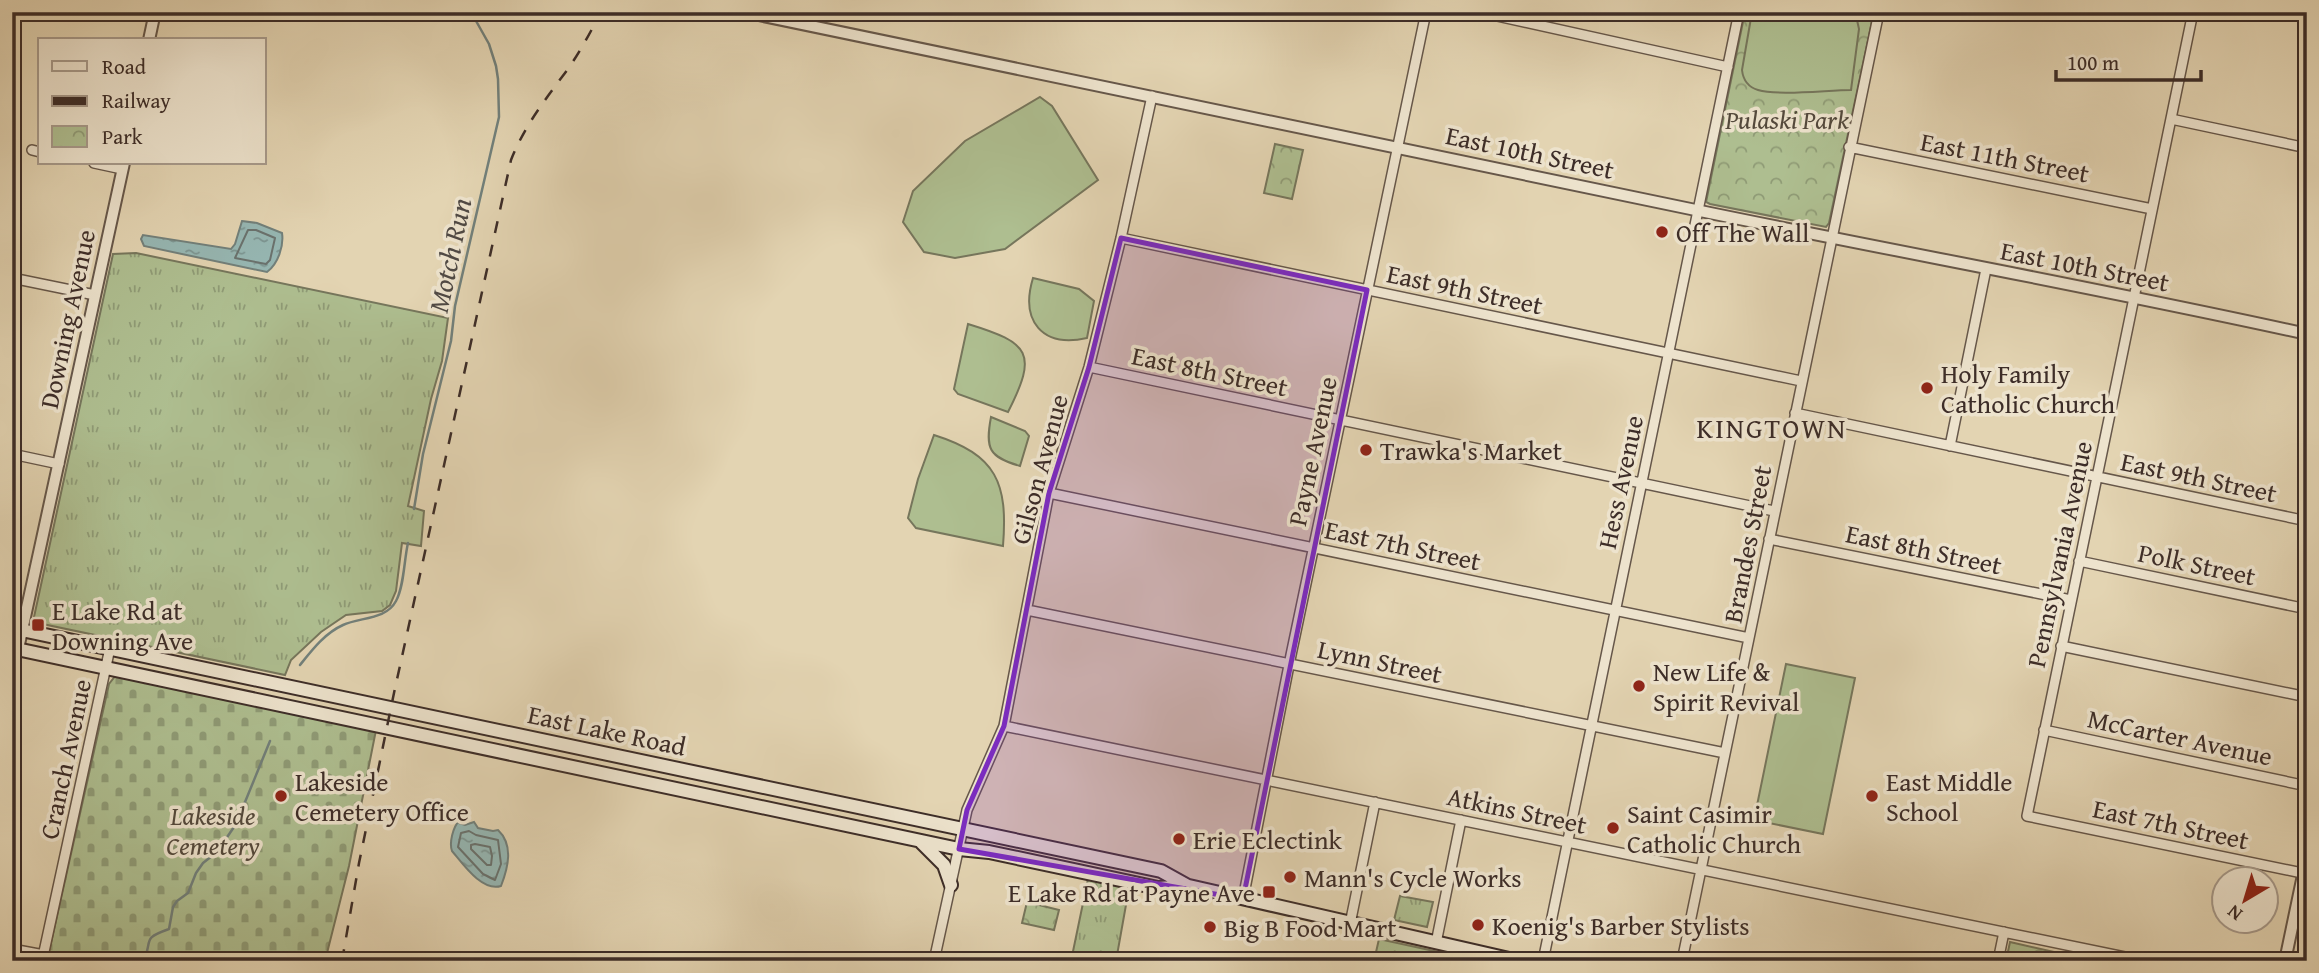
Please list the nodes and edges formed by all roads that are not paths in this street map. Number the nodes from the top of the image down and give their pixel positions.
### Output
1 (155, 12) edge
2 (744, 12) edge
3 (1426, 12) edge
4 (1479, 12) edge
5 (1739, 12) edge
6 (1879, 12) edge
7 (2193, 12) edge
8 (149, 38) edge
9 (1728, 67) junction
10 (1152, 96) junction
11 (2171, 119) junction
12 (2307, 135) edge
13 (1397, 147) junction
14 (1849, 147) junction
15 (2305, 148) edge
16 (104, 164) edge
17 (123, 166) edge
18 (2152, 209) junction
19 (1698, 210) junction
20 (1831, 236) junction
21 (1121, 238) junction
22 (1986, 269) junction
23 (12, 278) edge
24 (1367, 290) junction
25 (95, 295) junction
26 (2134, 298) junction
27 (2307, 334) edge
28 (1668, 354) junction
29 (1089, 367) junction
30 (1801, 382) junction
31 (1795, 413) junction
32 (1340, 420) junction
33 (1950, 446) junction
34 (12, 454) edge
35 (59, 464) junction
36 (2096, 477) junction
37 (1641, 482) junction
38 (1049, 493) junction
39 (1774, 510) junction
40 (2307, 521) edge
41 (1769, 539) junction
42 (1313, 548) junction
43 (2079, 561) junction
44 (2071, 600) junction
45 (2307, 609) edge
46 (1027, 610) junction
47 (1614, 610) junction
48 (18, 629) edge
49 (1749, 638) junction
50 (2061, 646) junction
51 (15, 648) edge
52 (110, 648) junction
53 (1289, 664) junction
54 (107, 668) junction
55 (2307, 697) edge
56 (1004, 726) junction
57 (1590, 726) junction
58 (2044, 730) junction
59 (1725, 753) junction
60 (1267, 780) junction
61 (2307, 786) edge
62 (1375, 802) junction
63 (2027, 816) joint
64 (1461, 820) junction
65 (962, 829) junction
66 (920, 840) junction
67 (1566, 842) junction
68 (959, 849) junction
69 (2307, 856) edge
70 (1700, 869) junction
71 (2305, 874) edge
72 (951, 885) junction
73 (1189, 887) junction
74 (1244, 899) junction
75 (1350, 924) junction
76 (2004, 932) junction
77 (1436, 943) junction
78 (12, 948) edge
79 (43, 958) edge
80 (934, 961) edge
81 (1518, 961) edge
82 (1543, 961) edge
83 (1682, 961) edge
84 (1998, 961) edge
85 (2144, 961) edge
86 (2285, 961) edge

1 - 8 street
2 - 10 street, East 10th Street
3 - 13 street, Payne Avenue
4 - 9 street
5 - 9 street, Hess Avenue
6 - 14 street, Brandes Street
7 - 11 street, Pennsylvania Avenue
9 - 19 street, Hess Avenue
10 - 13 street, East 10th Street
10 - 21 street, Gilson Avenue
11 - 15 street
11 - 18 street, Pennsylvania Avenue
12 - 15 street
13 - 19 street, East 10th Street
13 - 24 street, Payne Avenue
14 - 18 street, East 11th Street
14 - 20 street, Brandes Street
16 - 17 street
17 - 25 street, Downing Avenue
18 - 26 street, Pennsylvania Avenue
19 - 20 street, East 10th Street
19 - 28 street, Hess Avenue
20 - 22 street, East 10th Street
20 - 30 street, Brandes Street
21 - 24 street, East 9th Street
21 - 29 street, Gilson Avenue
22 - 26 street, East 10th Street
22 - 33 street
23 - 25 street
24 - 28 street, East 9th Street
24 - 32 street, Payne Avenue
25 - 35 street, Downing Avenue
26 - 27 street, East 10th Street
26 - 36 street, Pennsylvania Avenue
28 - 30 street, East 9th Street
28 - 37 street, Hess Avenue
29 - 32 street, East 8th Street
29 - 38 street, Gilson Avenue
30 - 31 street, Brandes Street
31 - 33 street, East 9th Street
31 - 39 street, Brandes Street
32 - 37 street, East 8th Street
32 - 42 street, Payne Avenue
33 - 36 street, East 9th Street
34 - 35 street
35 - 48 street, Downing Avenue
36 - 40 street, East 9th Street
36 - 43 street, Pennsylvania Avenue
37 - 39 street, East 8th Street
37 - 47 street, Hess Avenue
38 - 42 street, East 7th Street
38 - 46 street, Gilson Avenue
39 - 41 street, Brandes Street
41 - 44 street, East 8th Street
41 - 49 street, Brandes Street
42 - 47 street, East 7th Street
42 - 53 street, Payne Avenue
43 - 44 street, Pennsylvania Avenue
43 - 45 street, Polk Street
44 - 50 street, Pennsylvania Avenue
46 - 53 street, Lynn Street
46 - 56 street, Gilson Avenue
47 - 49 street, East 7th Street
47 - 57 street, Hess Avenue
48 - 51 street, Downing Avenue
48 - 52 main road, East Lake Road
49 - 59 street, Brandes Street
50 - 55 street
50 - 58 street, Pennsylvania Avenue
51 - 54 main road, East Lake Road
52 - 54 street, Cranch Avenue
52 - 65 main road, East Lake Road
53 - 57 street, Lynn Street
53 - 60 street, Payne Avenue
54 - 66 main road, East Lake Road
54 - 79 street, Cranch Avenue
56 - 60 street, Atkins Street
56 - 65 street, Gilson Avenue
57 - 59 street, Lynn Street
57 - 67 street, Hess Avenue
58 - 61 street, McCarter Avenue
58 - 63 street, Pennsylvania Avenue
59 - 70 street, Brandes Street
60 - 62 street, Atkins Street
60 - 74 street, Payne Avenue
62 - 64 street, Atkins Street
62 - 75 street
63 - 71 street, East 7th Street
64 - 67 street, Atkins Street
64 - 77 street
65 - 68 street, Gilson Avenue
65 - 73 main road, East Lake Road
66 - 68 main road, East Lake Road
66 - 72 main road
67 - 70 street, Atkins Street
67 - 82 street, Hess Avenue
68 - 72 street, Gilson Avenue
68 - 73 main road, East Lake Road
69 - 71 street
70 - 76 street, Atkins Street
70 - 83 street, Brandes Street
71 - 86 street
72 - 80 street, Gilson Avenue
73 - 74 main road, East Lake Road
74 - 75 main road, East Lake Road
75 - 77 main road, East Lake Road
76 - 84 street
76 - 85 street, Atkins Street
77 - 81 main road, East Lake Road
78 - 79 street

